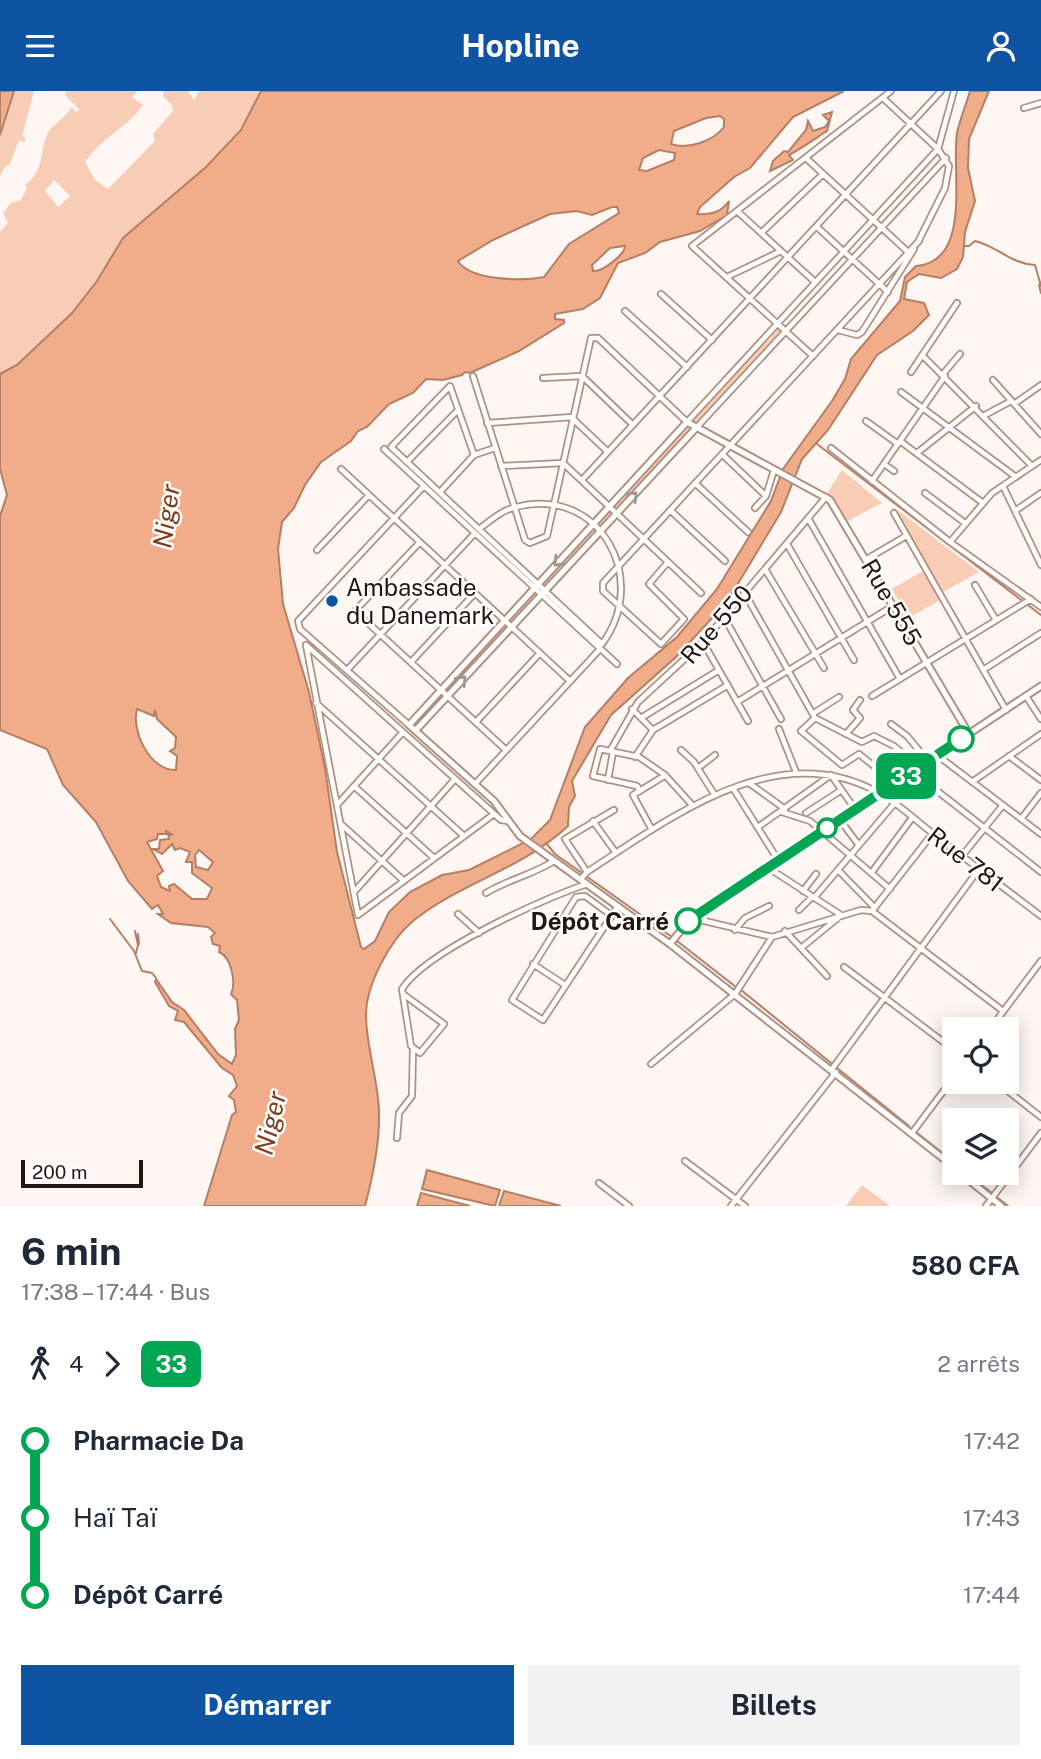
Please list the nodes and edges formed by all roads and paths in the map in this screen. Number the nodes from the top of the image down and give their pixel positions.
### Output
1 (891, 91) edge
2 (941, 91) edge
3 (954, 91) edge
4 (883, 98) junction
5 (1041, 103) edge
6 (1024, 108) dead end
7 (911, 124) junction
8 (938, 149) junction
9 (946, 158) junction
10 (807, 159) junction
11 (823, 174) junction
12 (846, 195) junction
13 (737, 211) junction
14 (873, 219) junction
15 (817, 227) junction
16 (882, 228) junction
17 (761, 233) junction
18 (919, 241) junction
19 (781, 251) junction
20 (844, 251) junction
21 (908, 253) junction
22 (788, 258) junction
23 (852, 259) junction
24 (727, 277) junction
25 (815, 282) junction
26 (880, 284) junction
27 (889, 293) junction
28 (661, 294) dead end
29 (750, 299) junction
30 (957, 303) dead end
31 (625, 311) dead end
32 (777, 324) junction
33 (837, 330) junction
34 (786, 331) junction
35 (712, 340) junction
36 (960, 354) dead end
37 (922, 355) junction
38 (813, 356) junction
39 (687, 367) junction
40 (911, 372) dead end
41 (944, 375) junction
42 (473, 376) dead end
43 (582, 376) junction
44 (543, 378) dead end
45 (993, 380) dead end
46 (1041, 385) edge
47 (901, 392) dead end
48 (660, 396) junction
49 (1012, 402) junction
50 (975, 406) junction
51 (923, 408) junction
52 (458, 410) junction
53 (985, 415) junction
54 (573, 418) junction
55 (866, 421) dead end
56 (687, 422) junction
57 (1041, 422) edge
58 (487, 423) junction
59 (633, 425) junction
60 (950, 427) junction
61 (1034, 427) junction
62 (696, 428) junction
63 (1041, 434) edge
64 (899, 442) junction
65 (730, 446) junction
66 (496, 448) junction
67 (831, 448) dead end
68 (384, 449) dead end
69 (608, 452) junction
70 (917, 453) junction
71 (722, 454) junction
72 (474, 455) junction
73 (1041, 460) edge
74 (407, 462) junction
75 (563, 463) junction
76 (884, 464) junction
77 (501, 466) junction
78 (1032, 466) junction
79 (341, 469) dead end
80 (777, 471) junction
81 (894, 471) dead end
82 (1016, 477) junction
83 (582, 480) junction
84 (872, 481) junction
85 (695, 483) junction
86 (424, 486) junction
87 (1003, 486) junction
88 (440, 492) junction
89 (925, 493) dead end
90 (1041, 493) edge
91 (369, 495) junction
92 (766, 496) junction
93 (826, 497) junction
94 (984, 503) junction
95 (554, 506) junction
96 (610, 506) junction
97 (514, 507) junction
98 (755, 508) dead end
99 (670, 510) junction
100 (1015, 511) junction
101 (617, 513) junction
102 (894, 513) dead end
103 (394, 517) junction
104 (808, 519) junction
105 (965, 523) junction
106 (594, 524) junction
107 (477, 531) junction
108 (601, 531) junction
109 (748, 532) dead end
110 (906, 536) junction
111 (644, 538) junction
112 (420, 542) junction
113 (950, 542) junction
114 (787, 544) junction
115 (317, 550) dead end
116 (867, 559) junction
117 (725, 561) dead end
118 (668, 562) junction
119 (444, 564) junction
120 (620, 564) junction
121 (1041, 565) edge
122 (765, 569) junction
123 (975, 585) dead end
124 (536, 586) junction
125 (744, 592) junction
126 (475, 593) junction
127 (544, 593) junction
128 (701, 593) dead end
129 (1041, 600) edge
130 (1033, 601) junction
131 (894, 605) junction
132 (621, 607) junction
133 (1041, 607) edge
134 (724, 617) junction
135 (505, 620) junction
136 (996, 620) junction
137 (866, 622) junction
138 (512, 627) junction
139 (1041, 633) edge
140 (380, 634) junction
141 (841, 638) junction
142 (965, 639) junction
143 (703, 642) junction
144 (600, 649) junction
145 (540, 653) junction
146 (815, 654) junction
147 (854, 660) dead end
148 (411, 662) junction
149 (927, 663) junction
150 (617, 664) dead end
151 (824, 668) dead end
152 (348, 669) junction
153 (719, 670) junction
154 (789, 670) junction
155 (983, 670) junction
156 (900, 679) junction
157 (570, 681) junction
158 (728, 685) junction
159 (763, 686) junction
160 (1041, 686) edge
161 (441, 690) junction
162 (448, 696) junction
163 (872, 696) dead end
164 (1026, 696) junction
165 (838, 697) dead end
166 (860, 700) dead end
167 (737, 702) junction
168 (316, 703) junction
169 (632, 709) junction
170 (1006, 710) junction
171 (814, 716) junction
172 (641, 718) junction
173 (781, 719) dead end
174 (1041, 719) edge
175 (748, 721) dead end
176 (476, 722) junction
177 (891, 724) dead end
178 (409, 725) junction
179 (779, 729) dead end
180 (416, 730) junction
181 (653, 730) junction
182 (403, 732) junction
183 (846, 734) junction
184 (969, 734) junction
185 (1041, 734) edge
186 (506, 750) junction
187 (681, 750) dead end
188 (612, 752) junction
189 (715, 755) dead end
190 (937, 755) junction
191 (1009, 756) junction
192 (635, 757) junction
193 (379, 759) junction
194 (929, 761) junction
195 (919, 767) junction
196 (698, 768) junction
197 (796, 772) junction
198 (913, 772) junction
199 (665, 775) junction
200 (831, 775) junction
201 (455, 779) junction
202 (608, 780) junction
203 (1041, 780) edge
204 (972, 782) junction
205 (748, 783) junction
206 (895, 783) junction
207 (475, 784) junction
208 (354, 786) junction
209 (733, 788) junction
210 (640, 791) junction
211 (840, 791) junction
212 (880, 793) junction
213 (1041, 793) edge
214 (714, 794) junction
215 (894, 804) junction
216 (337, 805) junction
217 (1003, 805) junction
218 (431, 806) junction
219 (693, 806) junction
220 (614, 810) dead end
221 (783, 810) junction
222 (855, 810) junction
223 (806, 813) dead end
224 (494, 814) junction
225 (912, 818) junction
226 (1021, 819) junction
227 (840, 820) junction
228 (508, 821) junction
229 (593, 821) junction
230 (340, 824) junction
231 (758, 827) junction
232 (985, 828) junction
233 (652, 830) junction
234 (820, 832) junction
235 (933, 833) junction
236 (406, 834) junction
237 (1041, 834) edge
238 (464, 836) junction
239 (858, 844) junction
240 (616, 853) junction
241 (852, 855) junction
242 (962, 856) junction
243 (434, 858) junction
244 (555, 860) junction
245 (778, 860) junction
246 (382, 861) junction
247 (767, 867) junction
248 (979, 869) junction
249 (839, 871) junction
250 (587, 872) junction
251 (872, 872) junction
252 (1041, 872) edge
253 (817, 874) dead end
254 (581, 879) junction
255 (404, 881) junction
256 (588, 884) junction
257 (890, 889) junction
258 (803, 891) junction
259 (354, 892) junction
260 (486, 893) dead end
261 (813, 897) junction
262 (618, 906) junction
263 (769, 906) dead end
264 (799, 910) dead end
265 (874, 910) junction
266 (458, 914) dead end
267 (611, 915) junction
268 (842, 915) junction
269 (1041, 916) edge
270 (691, 918) junction
271 (735, 930) junction
272 (786, 931) junction
273 (479, 933) junction
274 (772, 937) junction
275 (670, 944) junction
276 (801, 948) junction
277 (921, 949) junction
278 (1041, 961) edge
279 (533, 964) junction
280 (844, 967) dead end
281 (827, 976) dead end
282 (565, 985) junction
283 (403, 994) junction
284 (735, 994) junction
285 (885, 997) junction
286 (1003, 1011) junction
287 (999, 1017) edge
288 (942, 1041) edge
289 (413, 1047) junction
290 (651, 1064) dead end
291 (834, 1071) junction
292 (942, 1093) edge
293 (1012, 1094) edge
294 (1041, 1117) edge
295 (912, 1133) junction
296 (1041, 1133) edge
297 (397, 1137) dead end
298 (942, 1157) edge
299 (685, 1161) dead end
300 (599, 1183) dead end
301 (975, 1185) edge
302 (992, 1198) junction
303 (736, 1199) junction
304 (629, 1206) edge
305 (731, 1206) edge
306 (745, 1206) edge
307 (986, 1206) edge
308 (1001, 1206) edge

1 - 4 street
2 - 7 street
3 - 8 street
4 - 7 street
4 - 10 street
5 - 6 street
7 - 8 street
7 - 12 street
8 - 9 street
8 - 14 street
9 - 16 street
9 - 18 street
10 - 11 street
10 - 13 street
11 - 12 street
11 - 17 street
12 - 14 street
12 - 15 street
13 - 17 street
13 - 24 street
14 - 16 street
14 - 20 street
15 - 20 street
15 - 22 street
16 - 21 street
16 - 23 street
17 - 19 street
18 - 21 street
18 - 27 street
19 - 22 street
19 - 24 street
20 - 23 street
20 - 25 street
21 - 26 street
22 - 25 street
22 - 29 street
23 - 26 street
23 - 34 street
24 - 29 street
25 - 32 street
26 - 27 street
26 - 33 street
27 - 33 street
28 - 35 street
29 - 32 street
29 - 35 street
30 - 37 street
31 - 39 street
32 - 34 street
32 - 56 street
33 - 38 street
34 - 38 street
34 - 62 street
35 - 39 street
36 - 41 street
37 - 40 street
37 - 41 street
38 - 65 street
39 - 48 street
41 - 50 street
41 - 51 street
42 - 58 street
43 - 44 street
43 - 48 street
43 - 54 street
43 - 59 street
45 - 49 street
46 - 49 street
47 - 51 street
48 - 56 street
48 - 59 street
49 - 53 street
49 - 61 street
50 - 53 street
50 - 60 street
51 - 60 street
51 - 64 street
52 - 72 street
52 - 74 street
52 - 74 street
53 - 78 street
54 - 58 street
54 - 69 street
54 - 75 street
55 - 64 street
56 - 62 street, Rue 555
56 - 96 street
57 - 61 street
58 - 66 street
59 - 69 street
60 - 70 street
60 - 82 street
61 - 63 street
62 - 65 street, Rue 555
101 -> 62 street
64 - 70 street
64 - 76 street
65 - 71 street
65 - 80 street, Rue 555
66 - 72 street
66 - 77 street
67 - 84 street
68 - 86 street
69 - 83 street
70 - 94 street
71 - 85 street
71 - 92 street
72 - 88 street
73 - 78 street
74 - 88 street
75 - 77 street
75 - 83 street
75 - 95 street
76 - 81 street
76 - 84 street
77 - 97 street
78 - 82 street
79 - 91 street
80 - 92 street
80 - 93 street, Rue 555
82 - 87 street
83 - 96 street
84 - 113 street
85 - 99 street
85 - 109 street
86 - 103 street
86 - 107 street
87 - 94 street
87 - 100 street
88 - 107 street
89 - 105 street
90 - 100 street
91 - 103 street
91 - 115 street
92 - 98 street
93 - 104 street, Rue 550
93 - 116 street, Rue 555
94 - 105 street
95 - 97 street
95 - 97 street
95 - 106 street
96 - 101 street
96 - 106 street
97 - 107 street
99 - 111 street
99 - 117 street
100 - 121 street
101 - 108 street
101 - 111 street
102 - 110 street
103 - 112 street
103 - 152 street
104 - 114 street, Rue 550
104 - 137 street
105 - 113 street
106 - 108 street
106 -> 124 street
107 - 119 street
107 - 124 street
108 - 120 street
108 - 127 street
110 - 116 street
110 - 142 street
111 - 118 street
111 - 120 street
112 - 119 street
112 - 140 street
113 - 130 street
114 - 122 street, Rue 550
114 - 141 street
116 - 131 street, Rue 555
118 - 128 street
118 - 132 street
119 - 126 street
119 - 140 street
120 - 132 street
120 - 132 street
122 - 125 street, Rue 550
122 - 146 street
123 - 136 street
124 - 127 street
124 - 135 street
125 - 134 street, Rue 550
125 - 154 street
126 - 135 street
126 - 148 street
127 - 132 street
127 - 138 street
127 - 144 street
129 - 130 street
130 - 133 street
130 - 136 street
131 - 137 street
131 - 149 street, Rue 555
134 - 143 street, Rue 550
134 - 159 street
135 - 138 street
135 - 161 street
136 - 142 street
137 - 141 street
137 - 156 street
138 - 145 street
162 -> 138 street
139 - 155 street
140 - 148 street
140 - 152 street
141 - 146 street
141 - 147 street
142 - 149 street
142 - 155 street
143 - 153 street
143 - 169 street, Rue 550
144 - 150 street
144 - 157 street
145 - 157 street
145 - 176 street
146 - 151 street
146 - 154 street
148 - 161 street
149 - 156 street
149 - 184 street, Rue 555
152 - 178 street
153 - 158 street
153 - 172 street
154 - 159 street
154 - 171 street
155 - 170 street
156 - 163 street
157 - 186 street
158 - 167 street
158 - 181 street
159 - 167 street
159 - 173 street
160 - 164 street
161 - 162 street
161 - 178 street
162 - 176 street
162 - 180 street
164 - 170 street
164 - 174 street
165 - 171 street
166 - 183 street
167 - 175 street
168 - 182 street
168 - 193 street
168 - 216 street
169 - 172 street
169 - 188 street, Rue 550
170 - 184 street
171 - 183 street
171 - 206 street
172 - 181 street
176 - 186 street
177 - 194 street
178 - 180 street
179 - 197 street
180 - 207 street
181 - 192 street
182 - 193 street
182 - 201 street
183 - 195 street
184 - 190 street
185 - 191 street
186 - 207 street
187 - 196 street
188 - 192 street
188 - 202 street
188 - 202 street
189 - 196 street
190 - 194 street
190 - 204 street
191 - 203 street
191 - 204 street
192 - 199 street
193 - 208 street
193 - 218 street
194 - 195 street
195 - 198 street
196 - 214 street
197 - 200 street, Rue 781
197 - 205 street, Rue 781
198 - 206 street
198 - 232 street
199 - 210 street
199 - 219 street
200 - 211 street
200 - 212 street, Rue 781
200 - 221 street
201 - 218 street
201 - 224 street
202 - 210 street
204 - 217 street
205 - 209 street, Rue 781
205 - 221 street
206 - 212 street
207 - 228 street
208 - 216 street
208 - 236 street
209 - 214 street, Rue 781
209 - 231 street
210 - 233 street
211 - 222 street
211 - 223 street
212 - 215 street, Rue 781
212 - 222 street
213 - 226 street
214 - 219 street, Rue 781
215 - 225 street, Rue 781
215 - 239 street
216 - 230 street
217 - 226 street
217 - 232 street
218 - 236 street
218 - 238 street
219 - 233 street, Rue 781
220 - 229 street
221 - 231 street
221 - 234 street
222 - 227 street
224 - 228 street
224 - 238 street
225 - 235 street, Rue 781
225 - 251 street
226 - 237 street
227 - 234 street
227 - 239 street
228 - 244 street
229 - 240 street
229 - 250 street
230 - 246 street
230 - 259 street
231 - 245 street
232 - 242 street
232 - 252 street
233 - 240 street, Rue 781
234 - 241 street
234 - 245 street
235 - 242 street, Rue 781
235 - 257 street
236 - 243 street
236 - 246 street
238 - 243 street
239 - 241 street
240 - 250 street, Rue 781
241 - 249 street
241 - 251 street
242 - 248 street, Rue 781
243 - 255 street
244 - 254 street
244 - 260 street
245 - 247 street
246 - 255 street
246 - 259 street
247 - 258 street
247 - 270 street
248 - 269 street, Rue 781
248 - 277 street
249 - 261 street
249 - 265 street
250 - 254 street, Rue 781
251 - 257 street
253 - 258 street
254 - 256 street
255 - 259 street
256 - 262 street
256 - 273 street
257 - 265 street
258 - 261 street
261 - 264 street
261 - 268 street
262 - 267 street
262 - 275 street
263 - 271 street
265 - 268 street
265 - 277 street
266 - 273 street
267 - 279 street
267 - 282 street
268 - 272 street
268 - 276 street
270 - 271 street
270 - 275 street
271 - 274 street
272 - 274 street
272 - 276 street
273 - 283 street
274 - 284 street
275 - 284 street
276 - 281 street
277 - 285 street
277 - 286 street
278 - 286 street
279 - 282 street
279 - 282 street
280 - 285 street
283 - 289 street
283 - 289 street
284 - 290 street
284 - 291 street
285 - 288 street
285 - 291 street
286 - 287 street
289 - 297 street
291 - 295 street
291 - 303 street
292 - 295 street
293 - 294 street
295 - 298 street
296 - 302 street
299 - 303 street
300 - 304 street
301 - 302 street
302 - 307 street
302 - 308 street
303 - 305 street
303 - 306 street

